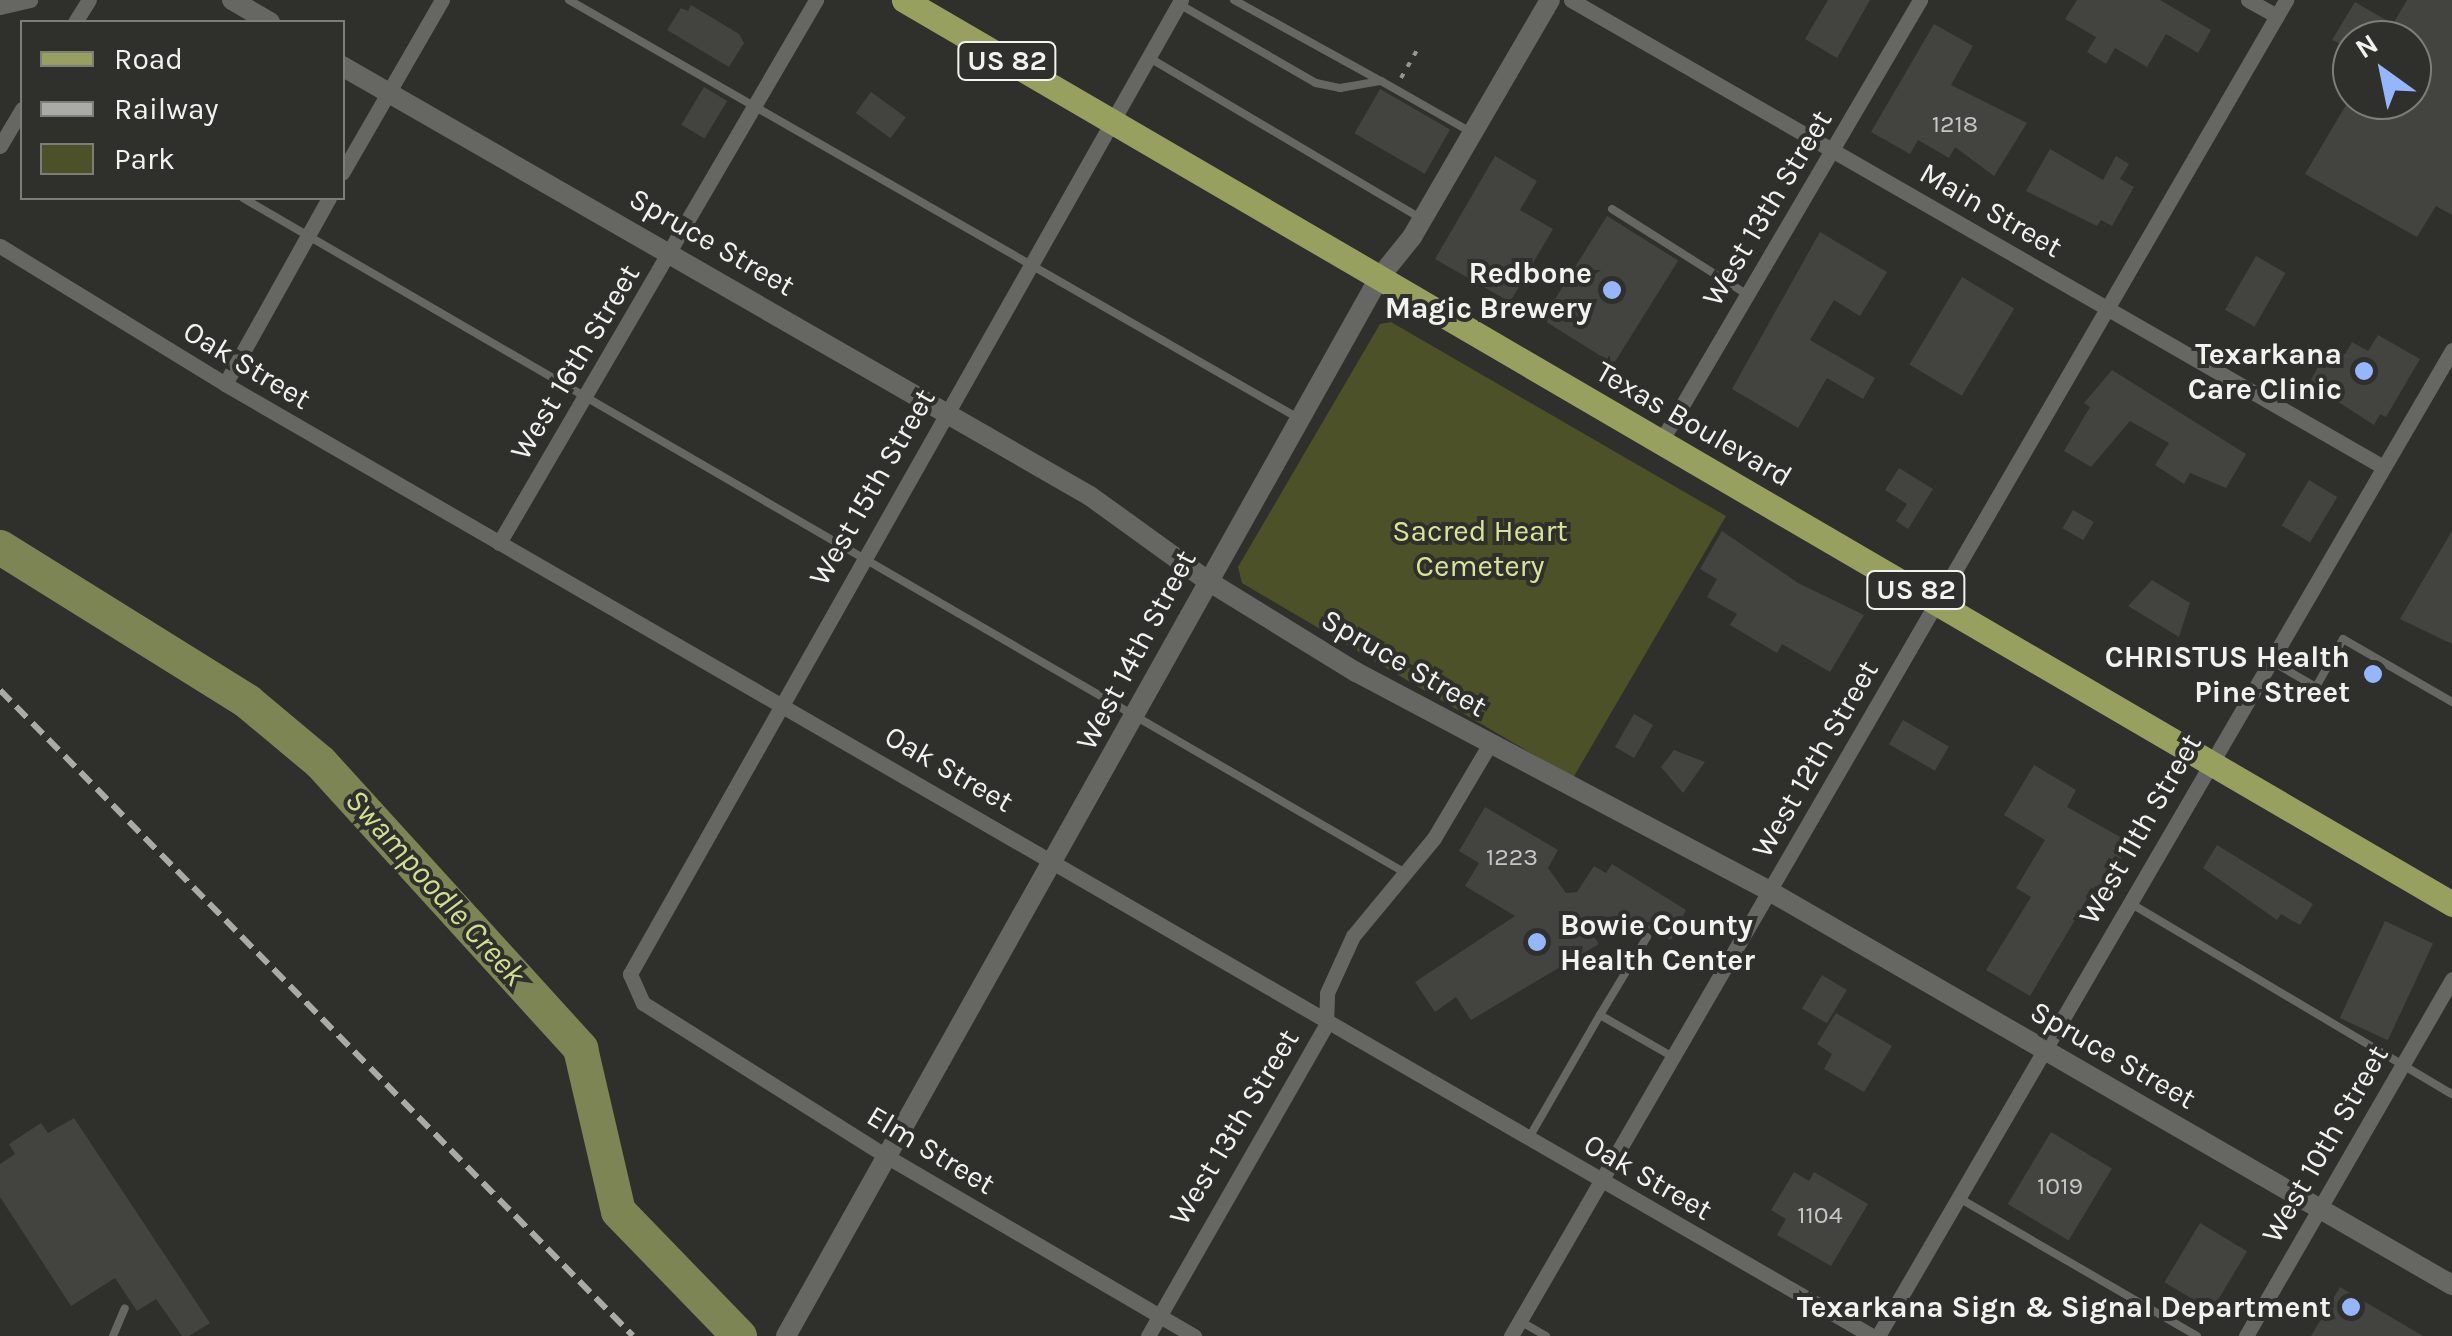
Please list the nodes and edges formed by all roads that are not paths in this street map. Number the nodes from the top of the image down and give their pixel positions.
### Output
1 (30, 0) edge
2 (232, 0) edge
3 (442, 0) edge
4 (569, 0) edge
5 (816, 0) edge
6 (904, 0) edge
7 (1234, 0) edge
8 (1550, 0) edge
9 (1571, 0) edge
10 (1920, 0) edge
11 (2248, 0) edge
12 (2286, 0) edge
13 (1180, 2) edge
14 (0, 7) edge
15 (2277, 16) junction
16 (267, 20) edge
17 (1148, 57) junction
18 (345, 68) edge
19 (1382, 82) junction
20 (388, 92) junction
21 (755, 106) junction
22 (20, 113) edge
23 (1110, 123) junction
24 (1472, 133) junction
25 (0, 146) edge
26 (1834, 150) junction
27 (345, 169) edge
28 (247, 200) edge
29 (328, 200) edge
30 (1612, 209) dead end
31 (1422, 219) junction
32 (308, 235) junction
33 (0, 246) edge
34 (672, 253) junction
35 (1029, 266) junction
36 (1379, 278) junction
37 (1748, 295) junction
38 (2108, 311) junction
39 (2452, 350) edge
40 (225, 384) junction
41 (586, 397) junction
42 (946, 412) junction
43 (1299, 418) junction
44 (1660, 443) junction
45 (2382, 468) junction
46 (499, 543) junction
47 (863, 558) junction
48 (1208, 581) junction
49 (1936, 602) junction
50 (2270, 661) junction
51 (2452, 702) edge
52 (780, 704) junction
53 (1135, 716) junction
54 (1488, 747) junction
55 (2210, 762) junction
56 (1056, 862) junction
57 (1404, 872) junction
58 (1771, 892) junction
59 (2130, 903) junction
60 (2452, 904) edge
61 (1647, 937) dead end
62 (2452, 978) edge
63 (643, 1004) joint
64 (1600, 1014) junction
65 (1326, 1025) junction
66 (2046, 1050) junction
67 (1674, 1058) junction
68 (2402, 1065) junction
69 (2452, 1094) edge
70 (1528, 1140) junction
71 (886, 1156) junction
72 (1600, 1182) junction
73 (1959, 1198) junction
74 (2320, 1210) junction
75 (2452, 1284) edge
76 (125, 1308) dead end
77 (1156, 1314) junction
78 (790, 1328) edge
79 (1516, 1328) edge
80 (113, 1336) edge
81 (1148, 1336) edge
82 (1194, 1336) edge
83 (1546, 1336) edge
84 (1875, 1336) edge
85 (2197, 1336) edge
86 (2246, 1336) edge

1 - 14 street
2 - 16 street
3 - 20 street
4 - 21 lane
5 - 21 street, West 16th Street
6 - 23 main road, Texas Boulevard / US 82
7 - 19 lane
8 - 24 street, West 14th Street
9 - 26 street, Main Street
10 - 26 street, West 13th Street
11 - 15 street
12 - 15 street, West 12th Street
13 - 17 street, West 15th Street
13 - 19 lane
15 - 38 street, West 12th Street
17 - 23 street, West 15th Street
17 - 31 lane
18 - 20 street, Spruce Street
19 - 24 lane
20 - 27 street
20 - 34 street, Spruce Street
21 - 34 street, West 16th Street
21 - 35 lane
22 - 25 street
23 - 35 street, West 15th Street
23 - 36 main road, Texas Boulevard / US 82
24 - 31 street, West 14th Street
26 - 37 street, West 13th Street
26 - 38 street, Main Street
28 - 32 lane
29 - 32 street
30 - 37 lane
31 - 36 street, West 14th Street
32 - 40 street
32 - 41 lane
33 - 40 street, Oak Street
34 - 41 street, West 16th Street
34 - 42 street, Spruce Street
35 - 42 street, West 15th Street
35 - 43 lane
36 - 43 street, West 14th Street
36 - 44 main road, Texas Boulevard / US 82
37 - 44 street, West 13th Street
38 - 45 street, Main Street
38 - 49 street, West 12th Street
39 - 45 street, West 11th Street
40 - 46 street, Oak Street
41 - 46 street, West 16th Street
41 - 47 lane
42 - 47 street, West 15th Street
42 - 48 street, Spruce Street
43 - 48 street, West 14th Street
44 - 49 main road, Texas Boulevard / US 82
45 - 50 street, West 11th Street
46 - 52 street, Oak Street
47 - 52 street, West 15th Street
47 - 53 lane
48 - 53 street, West 14th Street
48 - 54 street, Spruce Street
49 - 55 main road, Texas Boulevard / US 82
49 - 58 street, West 12th Street
50 - 51 lane
50 - 55 street, West 11th Street
52 - 56 street, Oak Street
52 - 63 street, West 15th Street
53 - 56 street, West 14th Street
53 - 57 lane
54 - 57 street, West 13th Street
54 - 58 street, Spruce Street
55 - 59 street, West 11th Street
55 - 60 main road, Texas Boulevard / US 82
56 - 65 street, Oak Street
56 - 71 street, West 14th Street
57 - 65 street, West 13th Street
58 - 66 street, Spruce Street
58 - 67 street, West 12th Street
59 - 66 street, West 11th Street
59 - 68 lane
61 - 64 lane
62 - 68 street, West 10th Street
63 - 71 street, Elm Street
64 - 67 lane
64 - 70 lane
65 - 70 street, Oak Street
65 - 77 street, West 13th Street
66 - 73 street, West 11th Street
66 - 74 street, Spruce Street
67 - 72 street, West 12th Street
68 - 69 lane
68 - 74 street, West 10th Street
70 - 72 street, Oak Street
71 - 77 street, Elm Street
71 - 78 street, West 14th Street
72 - 79 street, West 12th Street
72 - 84 street, Oak Street
73 - 84 street, West 11th Street
73 - 85 lane
74 - 75 street, Spruce Street
74 - 86 street, West 10th Street
76 - 80 lane
77 - 81 street, West 13th Street
77 - 82 street, Elm Street
79 - 83 lane

